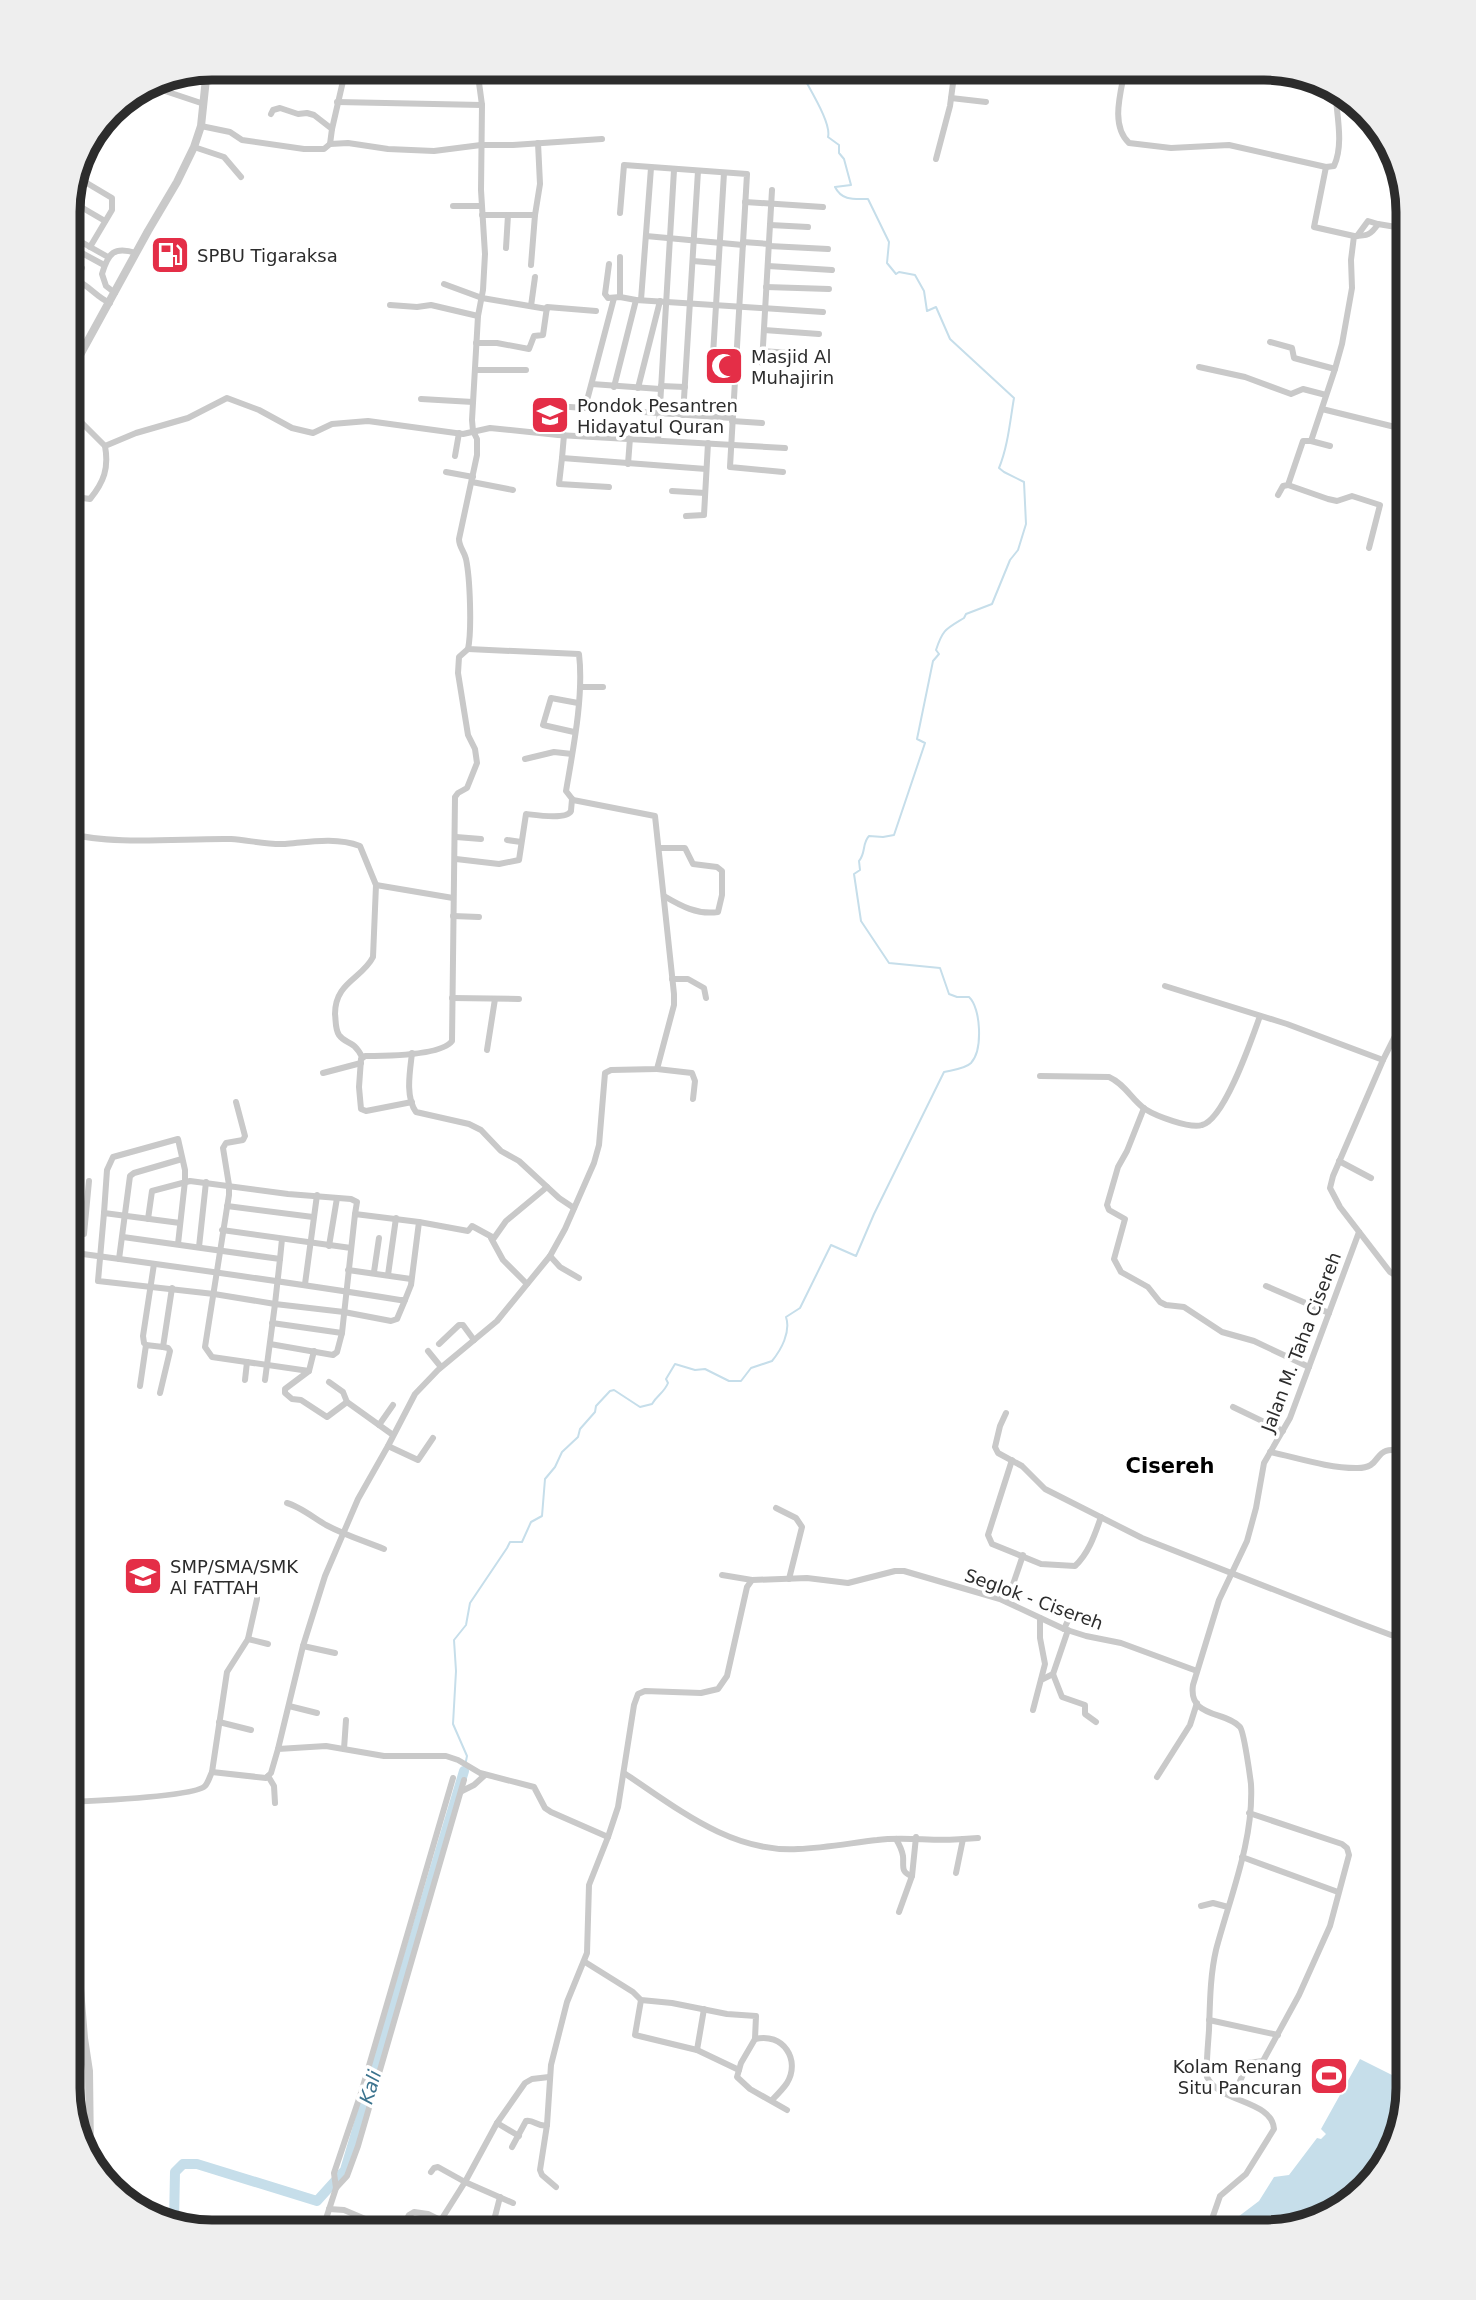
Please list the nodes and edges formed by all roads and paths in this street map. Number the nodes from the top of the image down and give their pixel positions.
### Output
1 (343, 80) edge
2 (479, 80) edge
3 (205, 81) edge
4 (953, 81) edge
5 (1124, 81) edge
6 (163, 90) edge
7 (951, 99) junction
8 (337, 102) junction
9 (986, 102) dead end
10 (1336, 103) edge
11 (204, 104) junction
12 (482, 105) junction
13 (271, 114) dead end
14 (201, 126) junction
15 (332, 129) junction
16 (602, 139) dead end
17 (538, 143) junction
18 (330, 144) junction
19 (481, 145) junction
20 (194, 148) junction
21 (936, 159) dead end
22 (1326, 167) junction
23 (651, 168) junction
24 (674, 170) junction
25 (698, 171) junction
26 (723, 173) junction
27 (241, 177) dead end
28 (84, 181) edge
29 (772, 190) dead end
30 (745, 202) junction
31 (772, 204) junction
32 (453, 206) dead end
33 (481, 206) junction
34 (822, 206) dead end
35 (81, 207) edge
36 (620, 213) dead end
37 (482, 215) junction
38 (508, 215) junction
39 (535, 215) junction
40 (105, 221) junction
41 (770, 225) junction
42 (808, 227) dead end
43 (1396, 227) edge
44 (646, 236) junction
45 (1356, 236) junction
46 (670, 238) junction
47 (695, 240) junction
48 (81, 241) edge
49 (718, 242) junction
50 (743, 244) junction
51 (769, 245) junction
52 (90, 247) junction
53 (506, 248) dead end
54 (828, 249) dead end
55 (81, 253) edge
56 (136, 253) junction
57 (108, 257) junction
58 (620, 257) dead end
59 (693, 261) junction
60 (717, 263) junction
61 (609, 264) dead end
62 (104, 265) junction
63 (531, 265) dead end
64 (768, 266) junction
65 (832, 270) dead end
66 (535, 277) dead end
67 (81, 283) edge
68 (444, 284) dead end
69 (766, 287) junction
70 (830, 289) dead end
71 (115, 293) junction
72 (617, 297) junction
73 (482, 298) junction
74 (639, 300) junction
75 (663, 302) junction
76 (110, 303) junction
77 (690, 303) junction
78 (390, 305) dead end
79 (714, 305) junction
80 (531, 306) junction
81 (739, 307) junction
82 (547, 309) junction
83 (765, 309) junction
84 (596, 311) dead end
85 (823, 312) dead end
86 (478, 316) junction
87 (764, 330) junction
88 (819, 334) dead end
89 (1270, 342) dead end
90 (476, 343) junction
91 (762, 351) junction
92 (81, 353) edge
93 (804, 354) dead end
94 (712, 355) junction
95 (736, 356) junction
96 (762, 363) dead end
97 (1199, 367) dead end
98 (1335, 369) junction
99 (476, 370) junction
100 (526, 370) dead end
101 (735, 376) junction
102 (592, 384) junction
103 (614, 387) junction
104 (685, 387) junction
105 (638, 388) junction
106 (661, 388) junction
107 (1326, 395) junction
108 (421, 399) dead end
109 (473, 402) junction
110 (570, 407) dead end
111 (584, 408) junction
112 (1322, 409) junction
113 (659, 413) junction
114 (683, 415) junction
115 (732, 420) junction
116 (81, 422) edge
117 (762, 423) dead end
118 (1396, 428) edge
119 (473, 431) junction
120 (459, 433) junction
121 (564, 435) junction
122 (630, 438) junction
123 (658, 440) junction
124 (1311, 441) junction
125 (708, 443) junction
126 (731, 444) junction
127 (105, 446) junction
128 (1330, 446) dead end
129 (785, 448) dead end
130 (455, 456) dead end
131 (562, 458) junction
132 (628, 464) junction
133 (706, 469) junction
134 (446, 472) dead end
135 (783, 472) dead end
136 (472, 479) junction
137 (1288, 485) junction
138 (609, 486) dead end
139 (513, 490) dead end
140 (672, 491) dead end
141 (705, 493) junction
142 (1278, 495) dead end
143 (81, 498) edge
144 (686, 516) dead end
145 (1368, 548) dead end
146 (468, 649) junction
147 (580, 687) junction
148 (603, 687) dead end
149 (578, 703) junction
150 (574, 732) junction
151 (572, 754) junction
152 (525, 759) dead end
153 (572, 799) junction
154 (81, 836) edge
155 (456, 836) junction
156 (481, 839) dead end
157 (507, 840) dead end
158 (521, 842) junction
159 (659, 848) junction
160 (456, 859) junction
161 (376, 885) junction
162 (664, 896) junction
163 (453, 898) junction
164 (453, 916) junction
165 (479, 917) dead end
166 (672, 979) junction
167 (1165, 986) dead end
168 (706, 998) dead end
169 (452, 999) junction
170 (495, 999) junction
171 (519, 999) dead end
172 (1260, 1016) junction
173 (1396, 1038) edge
174 (487, 1050) dead end
175 (412, 1053) junction
176 (361, 1060) junction
177 (1383, 1060) junction
178 (657, 1069) junction
179 (323, 1073) dead end
180 (1040, 1076) dead end
181 (694, 1099) dead end
182 (236, 1102) dead end
183 (412, 1102) junction
184 (1144, 1108) junction
185 (182, 1159) junction
186 (1339, 1161) junction
187 (1371, 1178) dead end
188 (89, 1181) dead end
189 (185, 1181) junction
190 (206, 1182) junction
191 (229, 1185) junction
192 (547, 1187) junction
193 (317, 1195) junction
194 (337, 1198) junction
195 (228, 1206) junction
196 (574, 1208) junction
197 (104, 1213) junction
198 (355, 1214) junction
199 (125, 1215) junction
200 (313, 1217) junction
201 (396, 1218) junction
202 (148, 1219) junction
203 (80, 1222) edge
204 (419, 1222) junction
205 (85, 1223) junction
206 (180, 1223) junction
207 (222, 1230) junction
208 (1359, 1233) junction
209 (84, 1234) dead end
210 (123, 1237) junction
211 (379, 1238) dead end
212 (491, 1238) junction
213 (282, 1239) junction
214 (310, 1242) junction
215 (178, 1244) junction
216 (329, 1246) junction
217 (199, 1247) junction
218 (351, 1248) junction
219 (219, 1250) junction
220 (80, 1254) edge
221 (100, 1256) junction
222 (550, 1256) junction
223 (119, 1259) junction
224 (280, 1259) junction
225 (154, 1265) junction
226 (348, 1270) junction
227 (216, 1272) junction
228 (374, 1272) junction
229 (388, 1275) junction
230 (1396, 1275) edge
231 (579, 1278) dead end
232 (411, 1279) junction
233 (278, 1281) junction
234 (305, 1284) junction
235 (527, 1284) junction
236 (150, 1286) junction
237 (1266, 1286) dead end
238 (172, 1288) junction
239 (346, 1291) junction
240 (214, 1294) junction
241 (405, 1300) junction
242 (275, 1304) junction
243 (344, 1312) junction
244 (1329, 1313) junction
245 (272, 1323) junction
246 (342, 1333) junction
247 (474, 1340) junction
248 (270, 1344) junction
249 (439, 1344) dead end
250 (146, 1345) junction
251 (163, 1347) junction
252 (314, 1351) junction
253 (428, 1351) dead end
254 (247, 1362) junction
255 (268, 1365) junction
256 (441, 1367) junction
257 (1309, 1367) junction
258 (309, 1371) junction
259 (246, 1380) dead end
260 (265, 1380) dead end
261 (329, 1382) dead end
262 (139, 1386) dead end
263 (160, 1392) dead end
264 (347, 1402) junction
265 (393, 1405) dead end
266 (1233, 1407) dead end
267 (1006, 1413) dead end
268 (379, 1425) junction
269 (1283, 1431) junction
270 (393, 1435) junction
271 (433, 1438) dead end
272 (388, 1446) junction
273 (1396, 1450) edge
274 (1270, 1452) junction
275 (1012, 1460) junction
276 (287, 1503) dead end
277 (776, 1508) dead end
278 (1101, 1517) junction
279 (342, 1533) junction
280 (384, 1549) dead end
281 (1023, 1555) junction
282 (1232, 1573) junction
283 (722, 1575) dead end
284 (789, 1579) junction
285 (752, 1580) junction
286 (257, 1587) dead end
287 (1007, 1602) junction
288 (1070, 1614) dead end
289 (1040, 1618) junction
290 (1066, 1629) junction
291 (1396, 1636) edge
292 (247, 1639) junction
293 (268, 1644) dead end
294 (303, 1646) junction
295 (335, 1653) dead end
296 (1197, 1671) junction
297 (1053, 1674) junction
298 (1043, 1679) junction
299 (1196, 1703) junction
300 (289, 1706) junction
301 (1033, 1710) dead end
302 (317, 1713) dead end
303 (346, 1720) dead end
304 (219, 1722) junction
305 (1096, 1722) dead end
306 (251, 1730) dead end
307 (278, 1749) junction
308 (344, 1749) junction
309 (212, 1772) junction
310 (624, 1773) junction
311 (485, 1775) junction
312 (268, 1776) junction
313 (1157, 1777) dead end
314 (453, 1778) dead end
315 (464, 1780) dead end
316 (462, 1791) junction
317 (80, 1801) edge
318 (275, 1803) dead end
319 (450, 1812) junction
320 (1249, 1813) junction
321 (608, 1837) junction
322 (916, 1837) junction
323 (978, 1838) dead end
324 (896, 1839) junction
325 (963, 1839) junction
326 (1242, 1857) junction
327 (956, 1873) dead end
328 (912, 1875) junction
329 (1338, 1892) junction
330 (1201, 1906) dead end
331 (1228, 1907) junction
332 (899, 1912) dead end
333 (585, 1962) junction
334 (80, 1993) edge
335 (641, 2000) junction
336 (705, 2009) junction
337 (1209, 2020) junction
338 (1278, 2035) junction
339 (755, 2039) junction
340 (697, 2050) junction
341 (739, 2070) junction
342 (549, 2077) junction
343 (1233, 2097) junction
344 (772, 2100) junction
345 (787, 2110) dead end
346 (498, 2123) junction
347 (547, 2125) junction
348 (90, 2136) edge
349 (519, 2136) junction
350 (512, 2147) dead end
351 (431, 2172) dead end
352 (466, 2182) junction
353 (556, 2187) dead end
354 (336, 2188) junction
355 (500, 2197) junction
356 (513, 2203) dead end
357 (329, 2209) junction
358 (326, 2219) edge
359 (366, 2219) edge
360 (406, 2219) edge
361 (438, 2219) edge
362 (443, 2219) edge
363 (494, 2219) edge
364 (1212, 2220) edge

1 - 8 street
2 - 12 street
3 - 11 street
4 - 7 street
5 - 22 street
6 - 11 street
7 - 9 street
7 - 21 street
8 - 12 street
8 - 15 street
10 - 22 street
11 - 14 street
12 - 19 street
13 - 15 street
14 - 18 street
14 - 20 street
15 - 18 street
16 - 17 street
17 - 19 street
17 - 39 street
18 - 19 street
19 - 33 street
20 - 27 street
20 - 56 street
22 - 45 street
23 - 24 street
23 - 36 street
23 - 44 street
24 - 25 street
24 - 46 street
25 - 26 street
25 - 47 street
26 - 30 street
26 - 49 street
28 - 40 street
29 - 31 street
30 - 31 street
30 - 50 street
31 - 34 street
31 - 41 street
32 - 33 street
33 - 37 street
35 - 40 street
37 - 38 street
37 - 73 street
38 - 39 street
38 - 53 street
39 - 63 street
40 - 52 street
41 - 42 street
41 - 51 street
43 - 45 street
44 - 46 street
44 - 74 street
45 - 98 street
46 - 47 street
46 - 75 street
47 - 49 street
47 - 59 street
48 - 52 street
49 - 50 street
49 - 60 street
50 - 51 street
50 - 81 street
51 - 54 street
51 - 64 street
52 - 57 street
55 - 62 street
56 - 57 street
56 - 71 street
57 - 62 street
58 - 72 street
59 - 60 street
59 - 77 street
60 - 79 street
61 - 72 street
62 - 71 street
64 - 65 street
64 - 69 street
66 - 80 street
67 - 76 street
68 - 73 street
69 - 70 street
69 - 83 street
71 - 76 street
72 - 74 street
72 - 102 street
73 - 80 street
73 - 86 street
74 - 75 street
74 - 103 street
75 - 77 street
75 - 105 street
75 - 106 street
76 - 92 street
77 - 79 street
77 - 104 street
78 - 86 street
79 - 81 street
79 - 94 street
80 - 82 street
81 - 83 street
81 - 95 street
82 - 84 street
82 - 90 street
83 - 85 street
83 - 87 street
86 - 90 street
87 - 88 street
87 - 91 street
89 - 98 street
90 - 99 street
91 - 93 street
91 - 96 street
94 - 95 street
94 - 101 street
95 - 101 street
97 - 107 street
98 - 107 street
99 - 100 street
99 - 109 street
101 - 115 street
102 - 103 street
102 - 111 street
103 - 105 street
104 - 106 street
104 - 114 street
105 - 106 street
106 - 113 street
107 - 112 street
108 - 109 street
109 - 119 street
110 - 111 street
111 - 113 street
112 - 118 street
112 - 124 street
113 - 114 street
113 - 123 street
114 - 115 street
115 - 117 street
115 - 126 street
116 - 127 street
119 - 120 street
119 - 121 street
119 - 136 street
120 - 127 street
120 - 130 street
121 - 122 street
121 - 131 street
122 - 123 street
122 - 132 street
123 - 125 street
124 - 128 street
124 - 137 street
125 - 126 street
125 - 133 street
126 - 129 street
126 - 135 street
127 - 143 street
131 - 132 street
131 - 138 street
132 - 133 street
133 - 141 street
134 - 136 street
136 - 139 street
136 - 146 street
137 - 142 street
137 - 145 street
140 - 141 street
141 - 144 street
146 - 147 street
146 - 155 street
147 - 148 street
147 - 149 street
149 - 150 street
149 - 150 street
150 - 151 street
151 - 152 street
151 - 153 street
153 - 158 street
153 - 159 street
154 - 161 street
155 - 156 street
155 - 160 street
157 - 158 street
158 - 160 street
159 - 162 street
159 - 162 street
160 - 163 street
161 - 163 street
161 - 176 street
162 - 166 street
163 - 164 street
164 - 165 street
164 - 169 street
166 - 168 street
166 - 178 street
167 - 172 street
169 - 170 street
169 - 175 street
170 - 171 street
170 - 174 street
172 - 177 street
172 - 184 street
173 - 177 street
175 - 176 street
175 - 183 street
176 - 179 street
176 - 183 street
177 - 186 street
178 - 181 street
178 - 196 street
180 - 184 street
182 - 191 street
183 - 192 street
184 - 257 street
185 - 189 street
185 - 197 street
185 - 199 street
186 - 187 street
186 - 208 street
188 - 205 street
189 - 190 street
189 - 202 street
189 - 206 street
190 - 191 street
190 - 217 street
191 - 193 street
191 - 195 street
192 - 196 street
192 - 212 street
193 - 194 street
193 - 200 street
194 - 198 street
194 - 216 street
195 - 200 street
195 - 207 street
196 - 222 street
197 - 199 street
197 - 221 street
198 - 201 street
198 - 218 street
199 - 202 street
199 - 210 street
200 - 214 street
201 - 204 street
201 - 229 street
202 - 206 street
203 - 205 street
204 - 212 street
204 - 232 street
205 - 209 street
206 - 215 street
207 - 213 street
207 - 219 street
208 - 230 street
208 - 244 street, Jalan M. Taha Cisereh
210 - 215 street
210 - 223 street
211 - 228 street
212 - 235 street
213 - 214 street
213 - 224 street
214 - 216 street
214 - 234 street
215 - 217 street
216 - 218 street
217 - 219 street
218 - 226 street
219 - 224 street
219 - 227 street
220 - 221 street
221 - 223 street
221 - 236 street
222 - 231 street
222 - 235 street
223 - 225 street
224 - 233 street
225 - 227 street
225 - 236 street
226 - 228 street
226 - 239 street
227 - 233 street
227 - 240 street
228 - 229 street
229 - 232 street
232 - 241 street
233 - 234 street
233 - 242 street
234 - 239 street
235 - 247 street
236 - 238 street
236 - 250 street
237 - 244 street
238 - 240 street
238 - 251 street
239 - 241 street
239 - 243 street
240 - 242 street
240 - 254 street
241 - 243 street
242 - 243 street
242 - 245 street
243 - 246 street
244 - 257 street, Jalan M. Taha Cisereh
245 - 246 street
245 - 248 street
246 - 252 street
247 - 249 street
247 - 256 street
248 - 252 street
248 - 255 street
250 - 251 street
250 - 262 street
251 - 263 street
252 - 258 street
253 - 256 street
254 - 255 street
254 - 259 street
255 - 258 street
255 - 260 street
256 - 270 street
257 - 269 street, Jalan M. Taha Cisereh
258 - 264 street
261 - 264 street
264 - 268 street
265 - 268 street
266 - 269 street
267 - 275 street
268 - 270 street
269 - 274 street, Jalan M. Taha Cisereh
270 - 272 street
271 - 272 street
272 - 279 street
273 - 274 street
274 - 282 street, Jalan M. Taha Cisereh
275 - 278 street
275 - 281 street
276 - 279 street
277 - 284 street
278 - 281 street
278 - 282 street
279 - 280 street
279 - 294 street
281 - 287 street
282 - 291 street
282 - 296 street, Jalan M. Taha Cisereh
283 - 285 street, Seglok - Cisereh
284 - 285 street, Seglok - Cisereh
284 - 287 street, Seglok - Cisereh
285 - 310 street
286 - 292 street
287 - 289 street, Seglok - Cisereh
288 - 290 street
289 - 290 street, Seglok - Cisereh
289 - 298 street
290 - 296 street, Seglok - Cisereh
290 - 297 street
292 - 293 street
292 - 304 street
294 - 295 street
294 - 300 street
296 - 299 street, Jalan M. Taha Cisereh
297 - 298 street
297 - 305 street
298 - 301 street
299 - 313 street
299 - 320 street
300 - 302 street
300 - 307 street
303 - 308 street
304 - 306 street
304 - 309 street
307 - 308 street
307 - 312 street
308 - 311 street
309 - 312 street
309 - 317 street
310 - 321 street
310 - 324 street
311 - 316 street
311 - 321 street
312 - 318 street
314 - 319 street
315 - 316 street
316 - 319 street
319 - 354 street
319 - 354 street
320 - 326 street
320 - 329 street
321 - 333 street
322 - 324 street
322 - 325 street
322 - 328 street
323 - 325 street
324 - 328 street
325 - 327 street
326 - 329 street
326 - 331 street
328 - 332 street
329 - 338 street
330 - 331 street
331 - 337 street
333 - 335 street
333 - 342 street
334 - 348 street
335 - 336 street
335 - 340 street
336 - 339 street
336 - 340 street
337 - 338 street
337 - 343 street
338 - 343 street
339 - 341 street
339 - 344 street
340 - 341 street
341 - 344 street
342 - 346 street
342 - 347 street
343 - 364 street
344 - 345 street
346 - 349 street
346 - 352 street
347 - 349 street
347 - 353 street
349 - 350 street
351 - 352 street
352 - 355 street
352 - 362 street
354 - 357 street
355 - 356 street
355 - 363 street
357 - 358 street
357 - 359 street
360 - 361 street

